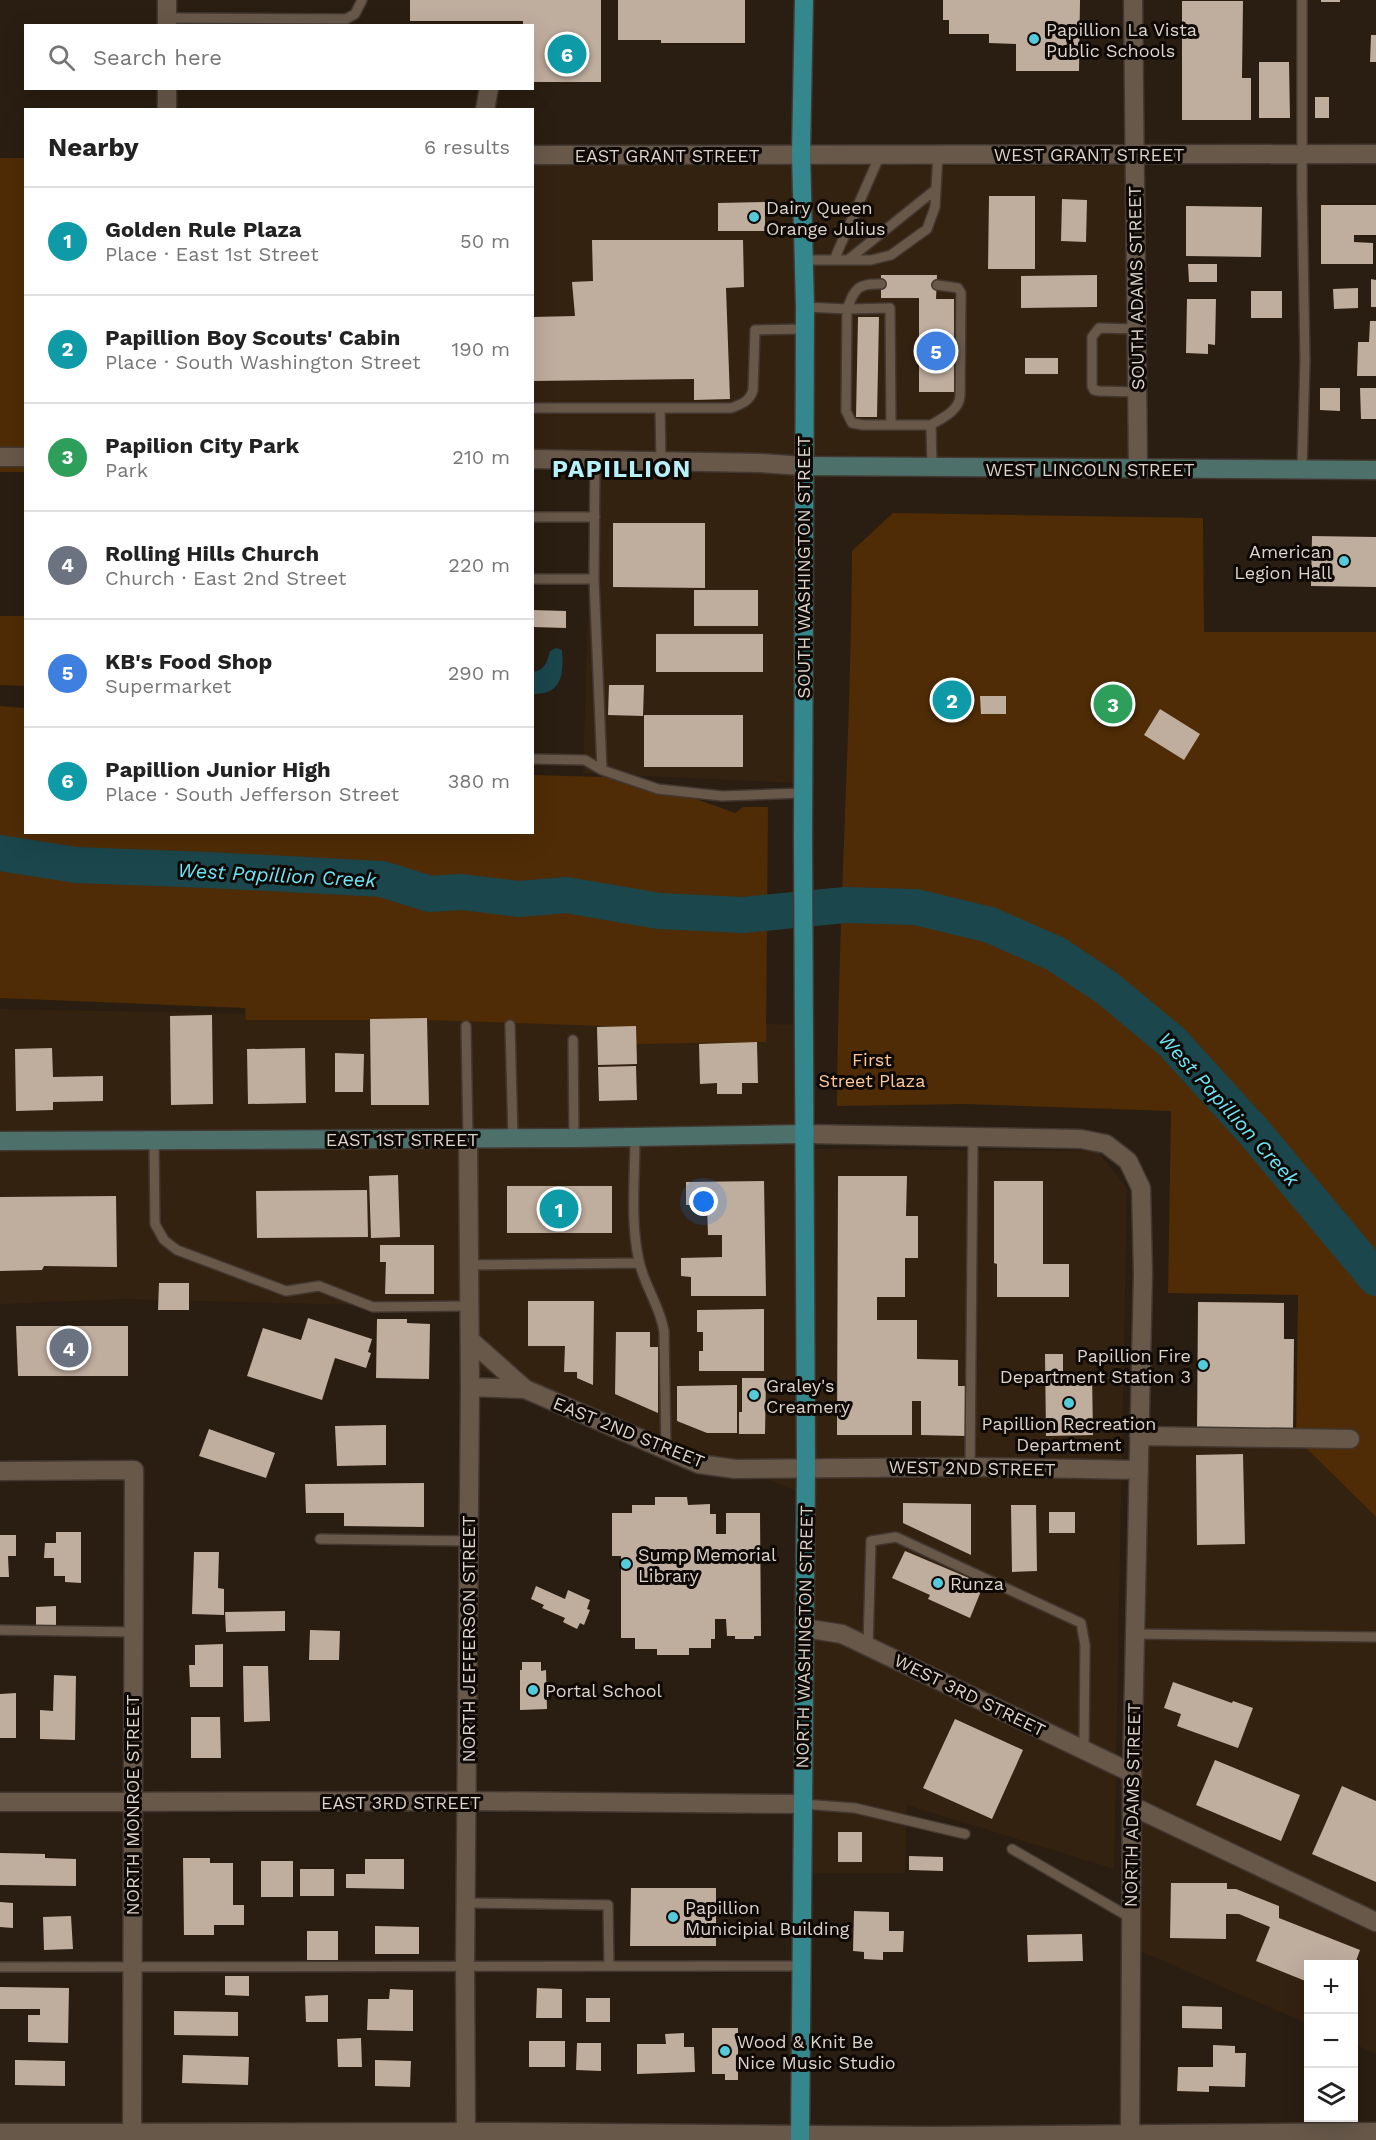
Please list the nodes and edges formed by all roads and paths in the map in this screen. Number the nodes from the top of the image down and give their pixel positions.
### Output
1 (362, 0) edge
2 (804, 0) edge
3 (1133, 0) edge
4 (1302, 0) edge
5 (167, 14) edge
6 (167, 90) edge
7 (489, 90) edge
8 (167, 108) edge
9 (485, 108) edge
10 (801, 154) junction
11 (939, 154) junction
12 (1302, 154) junction
13 (1376, 154) edge
14 (534, 155) edge
15 (880, 155) junction
16 (1133, 155) junction
17 (935, 190) junction
18 (849, 259) junction
19 (804, 260) junction
20 (834, 260) junction
21 (881, 284) dead end
22 (937, 285) dead end
23 (805, 307) junction
24 (847, 309) junction
25 (804, 329) junction
26 (1137, 329) junction
27 (1137, 392) junction
28 (534, 408) edge
29 (660, 409) junction
30 (891, 425) junction
31 (931, 425) junction
32 (0, 457) edge
33 (24, 457) edge
34 (534, 459) edge
35 (595, 459) junction
36 (661, 461) junction
37 (803, 466) junction
38 (932, 468) junction
39 (1138, 469) junction
40 (1302, 470) junction
41 (1376, 470) edge
42 (534, 517) edge
43 (595, 517) junction
44 (534, 579) edge
45 (594, 579) junction
46 (534, 759) edge
47 (602, 770) junction
48 (803, 793) junction
49 (510, 1025) dead end
50 (466, 1026) dead end
51 (573, 1040) dead end
52 (805, 1134) junction
53 (635, 1137) junction
54 (973, 1137) junction
55 (468, 1138) junction
56 (513, 1138) junction
57 (574, 1138) junction
58 (0, 1141) edge
59 (154, 1141) junction
60 (639, 1263) junction
61 (469, 1265) junction
62 (470, 1306) junction
63 (470, 1340) junction
64 (470, 1387) junction
65 (525, 1389) junction
66 (1139, 1436) junction
67 (1350, 1439) dead end
68 (666, 1451) junction
69 (970, 1467) junction
70 (806, 1469) junction
71 (1139, 1470) junction
72 (0, 1471) edge
73 (320, 1539) dead end
74 (468, 1541) junction
75 (804, 1628) junction
76 (0, 1630) edge
77 (134, 1632) junction
78 (1135, 1634) junction
79 (1376, 1637) edge
80 (868, 1646) junction
81 (1084, 1750) junction
82 (1132, 1773) junction
83 (467, 1801) junction
84 (0, 1802) edge
85 (132, 1802) junction
86 (803, 1804) junction
87 (1132, 1806) junction
88 (964, 1834) dead end
89 (1012, 1849) dead end
90 (466, 1903) junction
91 (1131, 1918) junction
92 (1376, 1922) edge
93 (465, 1966) junction
94 (609, 1966) junction
95 (801, 1966) junction
96 (0, 1967) edge
97 (131, 1968) junction
98 (1376, 2132) edge
99 (0, 2133) edge
100 (132, 2136) edge
101 (466, 2136) edge
102 (731, 2137) edge
103 (800, 2137) edge
104 (1130, 2137) edge

1 - 5 lane
2 - 10 main road, SOUTH WASHINGTON STREET
3 - 16 street, SOUTH ADAMS STREET
4 - 12 lane
6 - 8 street
7 - 9 street
10 - 14 street, EAST GRANT STREET
10 - 15 street, WEST GRANT STREET
10 - 19 main road, SOUTH WASHINGTON STREET
11 - 15 street, WEST GRANT STREET
11 - 16 street, WEST GRANT STREET
11 - 17 lane
12 - 13 street, WEST GRANT STREET
12 - 16 street, WEST GRANT STREET
12 - 40 lane
15 - 20 lane
16 - 26 street, SOUTH ADAMS STREET
17 - 18 lane
17 - 18 lane
18 - 20 lane
19 - 20 lane
19 - 23 main road, SOUTH WASHINGTON STREET
21 - 24 lane
22 - 31 lane
23 - 24 lane
23 - 25 main road, SOUTH WASHINGTON STREET
24 - 30 lane
24 - 30 lane
25 - 29 lane
25 - 37 main road, SOUTH WASHINGTON STREET
26 - 27 street, SOUTH ADAMS STREET
26 - 27 lane
27 - 39 street, SOUTH ADAMS STREET
28 - 29 lane
29 - 36 lane
30 - 31 lane
31 - 38 lane
32 - 33 street
34 - 35 street
35 - 36 street
35 - 43 lane
36 - 37 street
37 - 38 main road, WEST LINCOLN STREET
37 - 48 main road, SOUTH WASHINGTON STREET
38 - 39 main road, WEST LINCOLN STREET
39 - 40 main road, WEST LINCOLN STREET
40 - 41 main road, WEST LINCOLN STREET
42 - 43 lane
43 - 45 lane
44 - 45 lane
45 - 47 lane
46 - 47 lane
47 - 48 lane
48 - 52 main road, SOUTH WASHINGTON STREET
49 - 56 lane
50 - 55 lane
51 - 57 lane
52 - 53 main road, EAST 1ST STREET
52 - 54 street
52 - 70 main road, NORTH WASHINGTON STREET
53 - 57 main road, EAST 1ST STREET
53 - 60 lane
54 - 66 street
54 - 69 lane
55 - 56 main road, EAST 1ST STREET
55 - 59 main road, EAST 1ST STREET
55 - 61 street, NORTH JEFFERSON STREET
56 - 57 main road, EAST 1ST STREET
58 - 59 main road, EAST 1ST STREET
59 - 62 lane
60 - 61 lane
60 - 68 lane
61 - 62 street, NORTH JEFFERSON STREET
62 - 63 street, NORTH JEFFERSON STREET
63 - 64 street, NORTH JEFFERSON STREET
63 - 65 street
64 - 65 street
64 - 74 street, NORTH JEFFERSON STREET
65 - 68 street, EAST 2ND STREET
66 - 67 street
66 - 71 street, NORTH ADAMS STREET
68 - 70 street, EAST 2ND STREET
69 - 70 street, WEST 2ND STREET
69 - 71 street, WEST 2ND STREET
70 - 75 main road, NORTH WASHINGTON STREET
71 - 78 street, NORTH ADAMS STREET
72 - 77 street, NORTH MONROE STREET
73 - 74 lane
74 - 83 street, NORTH JEFFERSON STREET
75 - 80 street, WEST 3RD STREET
75 - 86 main road, NORTH WASHINGTON STREET
76 - 77 lane
77 - 85 street, NORTH MONROE STREET
78 - 79 lane
78 - 82 street, NORTH ADAMS STREET
80 - 81 street, WEST 3RD STREET
80 - 81 lane
81 - 82 street, WEST 3RD STREET
82 - 87 street, NORTH ADAMS STREET
83 - 85 street, EAST 3RD STREET
83 - 86 street, EAST 3RD STREET
83 - 90 street, NORTH JEFFERSON STREET
84 - 85 street, EAST 3RD STREET
85 - 97 street, NORTH MONROE STREET
86 - 88 lane
86 - 95 main road, NORTH WASHINGTON STREET
87 - 91 street, NORTH ADAMS STREET
87 - 92 street
89 - 91 lane
90 - 93 street, NORTH JEFFERSON STREET
90 - 94 lane
91 - 104 street, NORTH ADAMS STREET
93 - 94 lane
93 - 97 lane
93 - 101 street, NORTH JEFFERSON STREET
94 - 95 lane
95 - 103 main road, NORTH WASHINGTON STREET
96 - 97 lane
97 - 100 street, NORTH MONROE STREET
98 - 104 street
99 - 100 street
100 - 101 street
101 - 102 street
102 - 103 street
103 - 104 street

